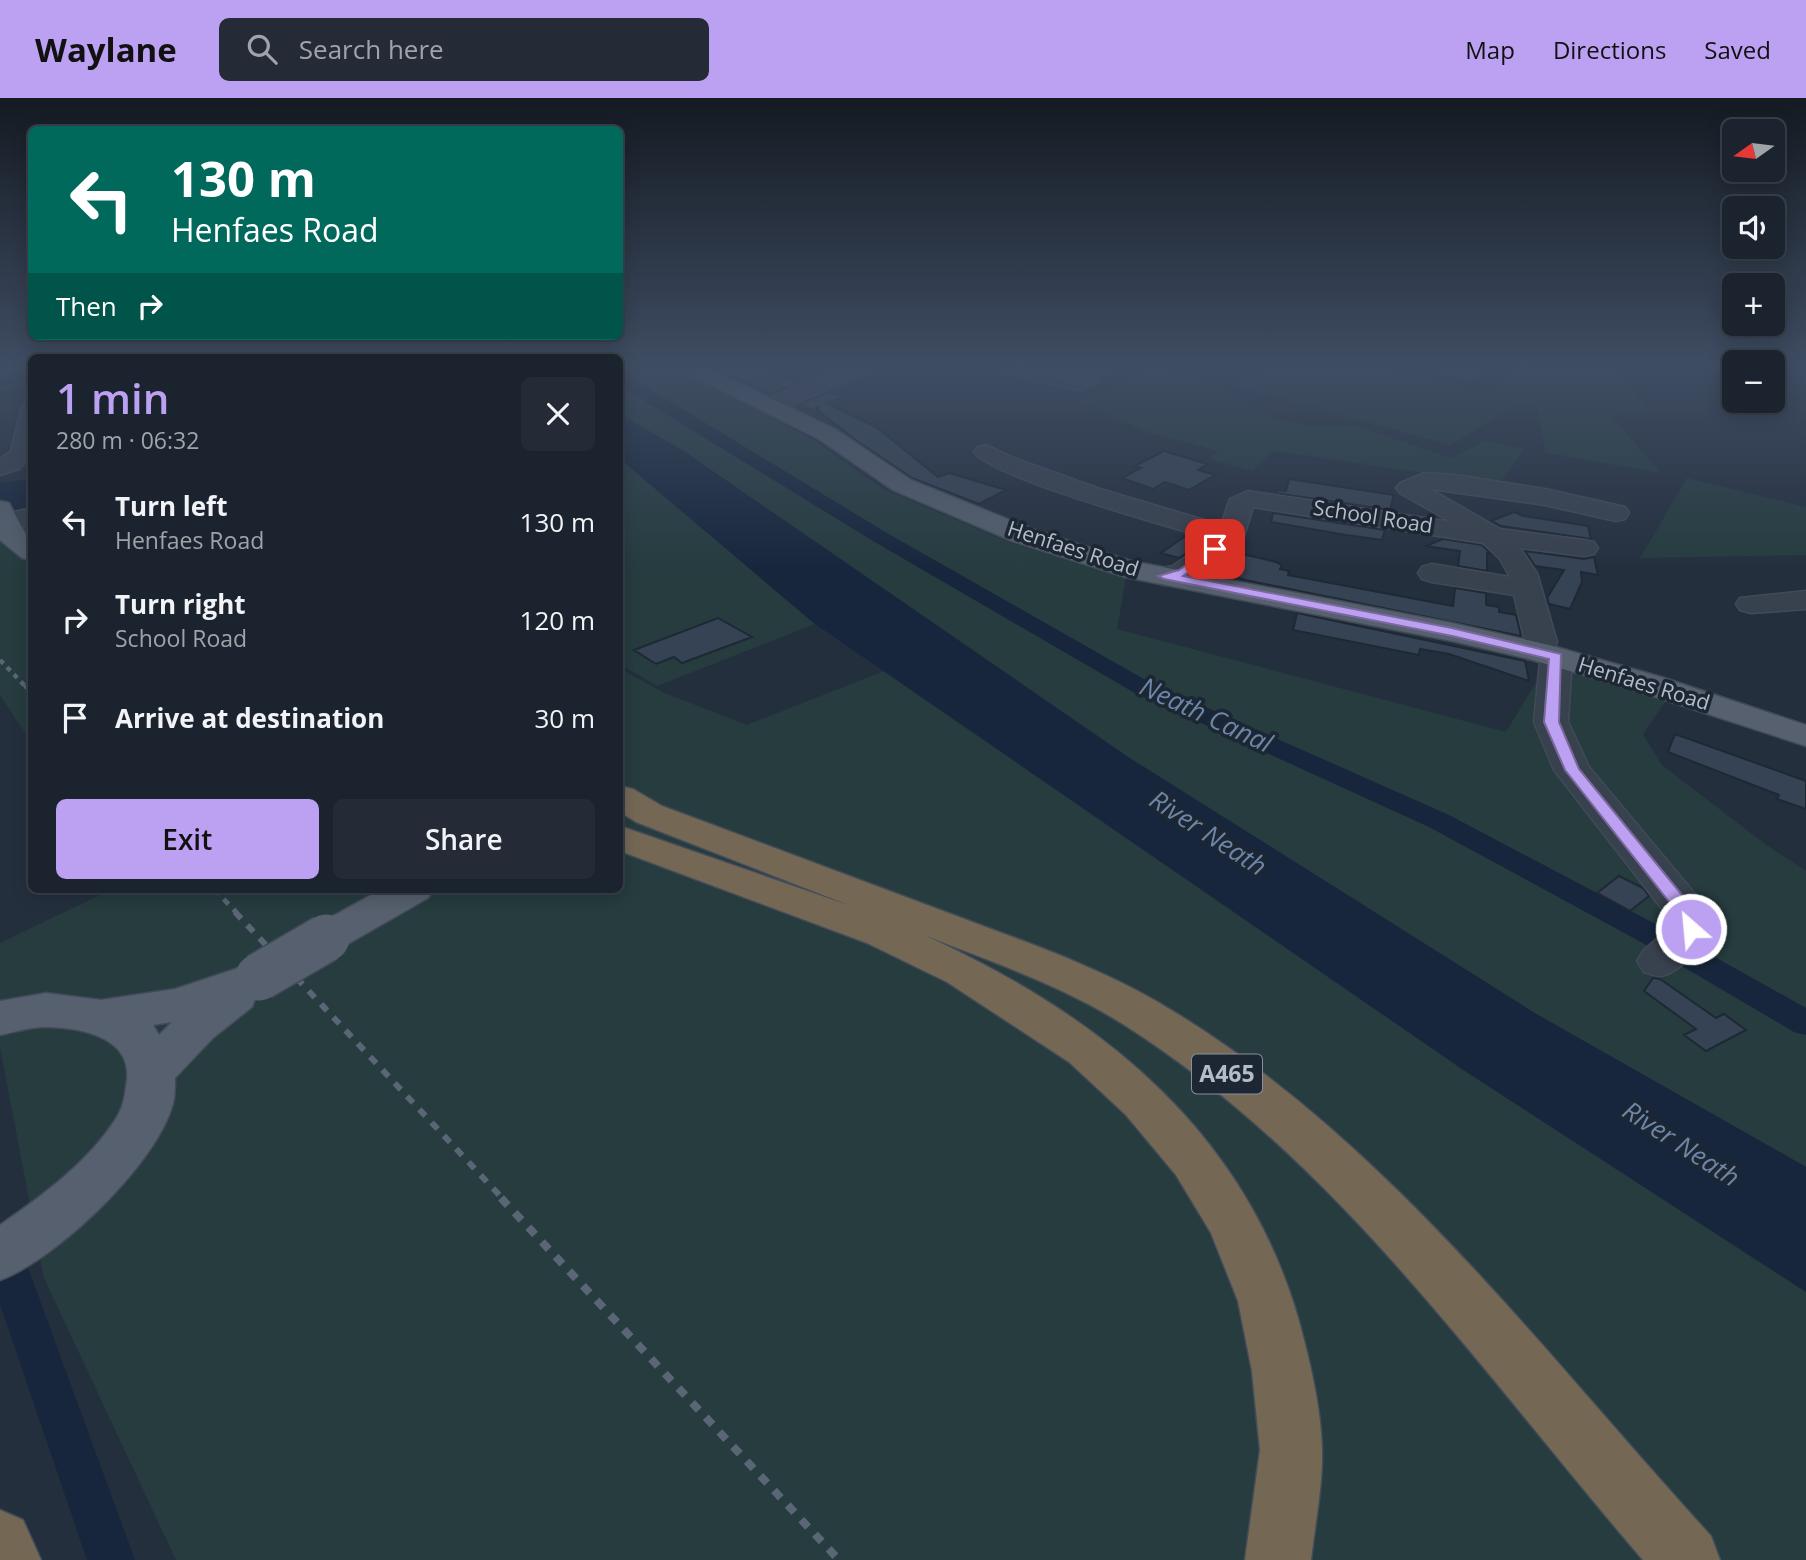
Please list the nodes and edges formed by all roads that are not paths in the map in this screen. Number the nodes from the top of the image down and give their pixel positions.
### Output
1 (27, 434) edge
2 (827, 434) edge
3 (986, 452) dead end
4 (0, 468) edge
5 (1119, 485) dead end
6 (1616, 513) dead end
7 (28, 516) edge
8 (2, 518) edge
9 (1234, 527) junction
10 (1492, 536) junction
11 (1584, 548) dead end
12 (28, 549) edge
13 (1432, 573) dead end
14 (1164, 576) junction
15 (1527, 588) junction
16 (1806, 600) edge
17 (1751, 604) dead end
18 (1547, 654) junction
19 (1806, 736) edge
20 (623, 799) edge
21 (623, 839) edge
22 (407, 893) edge
23 (1669, 952) dead end
24 (259, 977) junction
25 (101, 1017) junction
26 (0, 1018) edge
27 (153, 1070) junction
28 (0, 1256) edge
29 (0, 1543) edge
30 (8, 1560) edge
31 (1278, 1560) edge
32 (1687, 1560) edge

1 - 4 street
2 - 14 main road, Henfaes Road
3 - 9 street
5 - 9 street
6 - 10 street
7 - 8 street
8 - 12 main road
9 - 10 street, School Road
9 - 14 street, School Road
10 - 11 street
10 - 15 street
13 - 15 street
14 - 18 main road, Henfaes Road
15 - 18 street
16 - 17 street
18 - 19 main road, Henfaes Road
18 - 23 street
20 - 32 highway, A465
21 - 31 highway
22 - 24 main road, bridge
24 - 25 main road
24 - 27 main road
25 - 26 main road
25 - 27 main road
27 - 28 main road
29 - 30 highway

